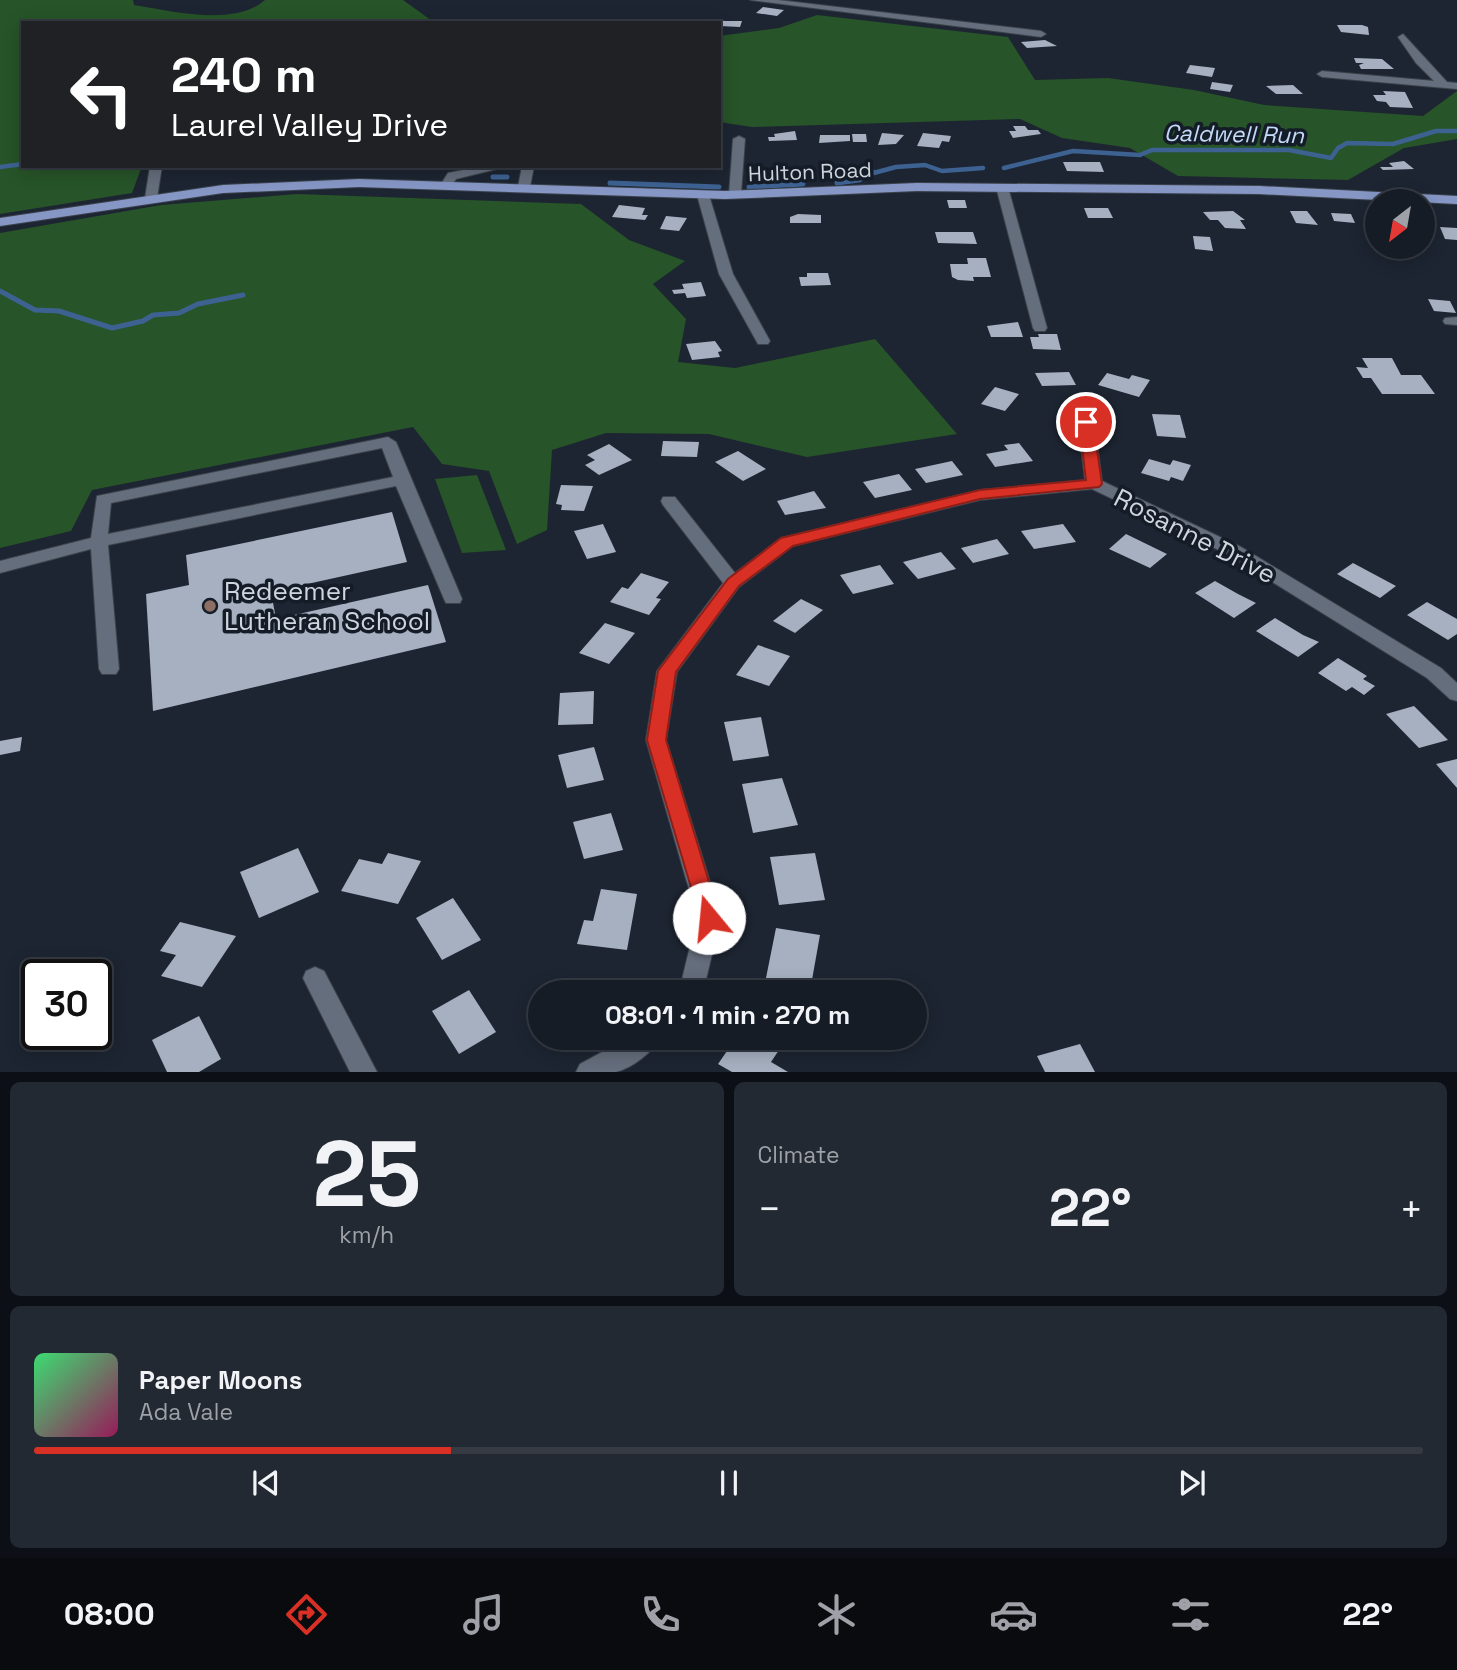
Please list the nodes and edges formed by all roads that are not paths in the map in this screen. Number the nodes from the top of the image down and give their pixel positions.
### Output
1 (755, 0) edge
2 (1041, 34) dead end
3 (1403, 37) dead end
4 (1322, 74) dead end
5 (1444, 85) junction
6 (1457, 86) edge
7 (739, 139) dead end
8 (156, 168) edge
9 (493, 168) edge
10 (528, 168) edge
11 (447, 184) junction
12 (524, 187) junction
13 (1002, 187) junction
14 (735, 194) junction
15 (703, 195) junction
16 (151, 198) junction
17 (1457, 200) edge
18 (0, 222) edge
19 (1040, 328) dead end
20 (763, 341) dead end
21 (1086, 422) dead end
22 (402, 480) junction
23 (1094, 484) junction
24 (669, 501) dead end
25 (99, 541) junction
26 (0, 568) edge
27 (733, 583) junction
28 (453, 599) dead end
29 (108, 669) dead end
30 (1457, 694) edge
31 (315, 978) dead end
32 (694, 980) edge
33 (632, 1050) edge
34 (364, 1072) edge
35 (589, 1072) edge

1 - 2 street
3 - 5 street
4 - 5 street
5 - 6 street
7 - 14 street
8 - 16 street
9 - 11 street
10 - 12 street
11 - 12 main road, Hulton Road
11 - 16 main road, Hulton Road
12 - 15 main road, Hulton Road
13 - 14 main road, Hulton Road
13 - 17 main road, Hulton Road
13 - 19 street
14 - 15 main road, Hulton Road
15 - 20 street
16 - 18 main road, Hulton Road
21 - 23 street
22 - 25 street
22 - 25 street
22 - 28 street
23 - 27 street, Rosanne Drive
23 - 30 street, Rosanne Drive
24 - 27 street
25 - 26 street
25 - 29 street
27 - 32 street, Rosanne Drive
31 - 34 street
33 - 35 street

